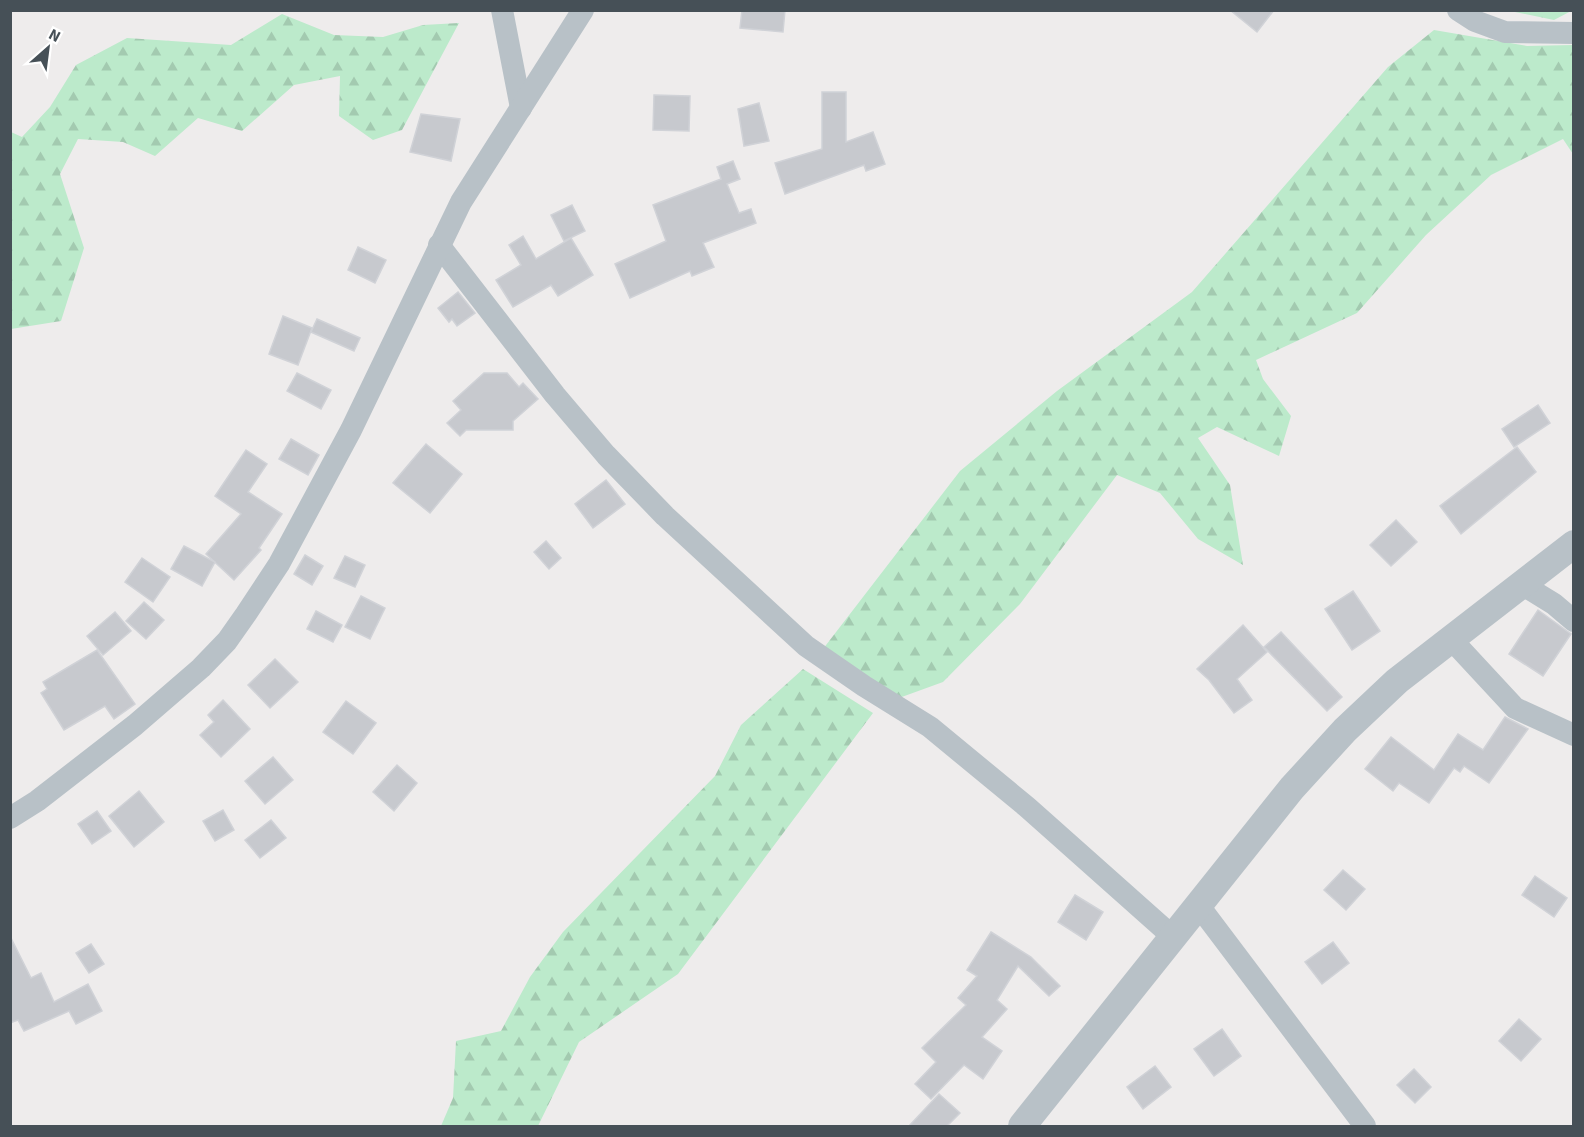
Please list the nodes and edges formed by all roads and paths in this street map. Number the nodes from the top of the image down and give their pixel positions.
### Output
1 (502, 10) edge
2 (582, 10) edge
3 (1458, 10) edge
4 (1574, 33) edge
5 (521, 108) junction
6 (439, 245) junction
7 (1574, 544) edge
8 (1523, 585) junction
9 (1574, 621) edge
10 (1451, 639) junction
11 (1574, 735) edge
12 (10, 818) edge
13 (1199, 906) junction
14 (1172, 936) junction
15 (1022, 1126) edge
16 (1365, 1126) edge

1 - 5 street
2 - 5 street
3 - 4 street
5 - 6 street
6 - 12 street
6 - 14 street
7 - 8 street
8 - 9 street
8 - 10 street
10 - 11 street
10 - 13 street
13 - 14 street
13 - 16 street
14 - 15 street

